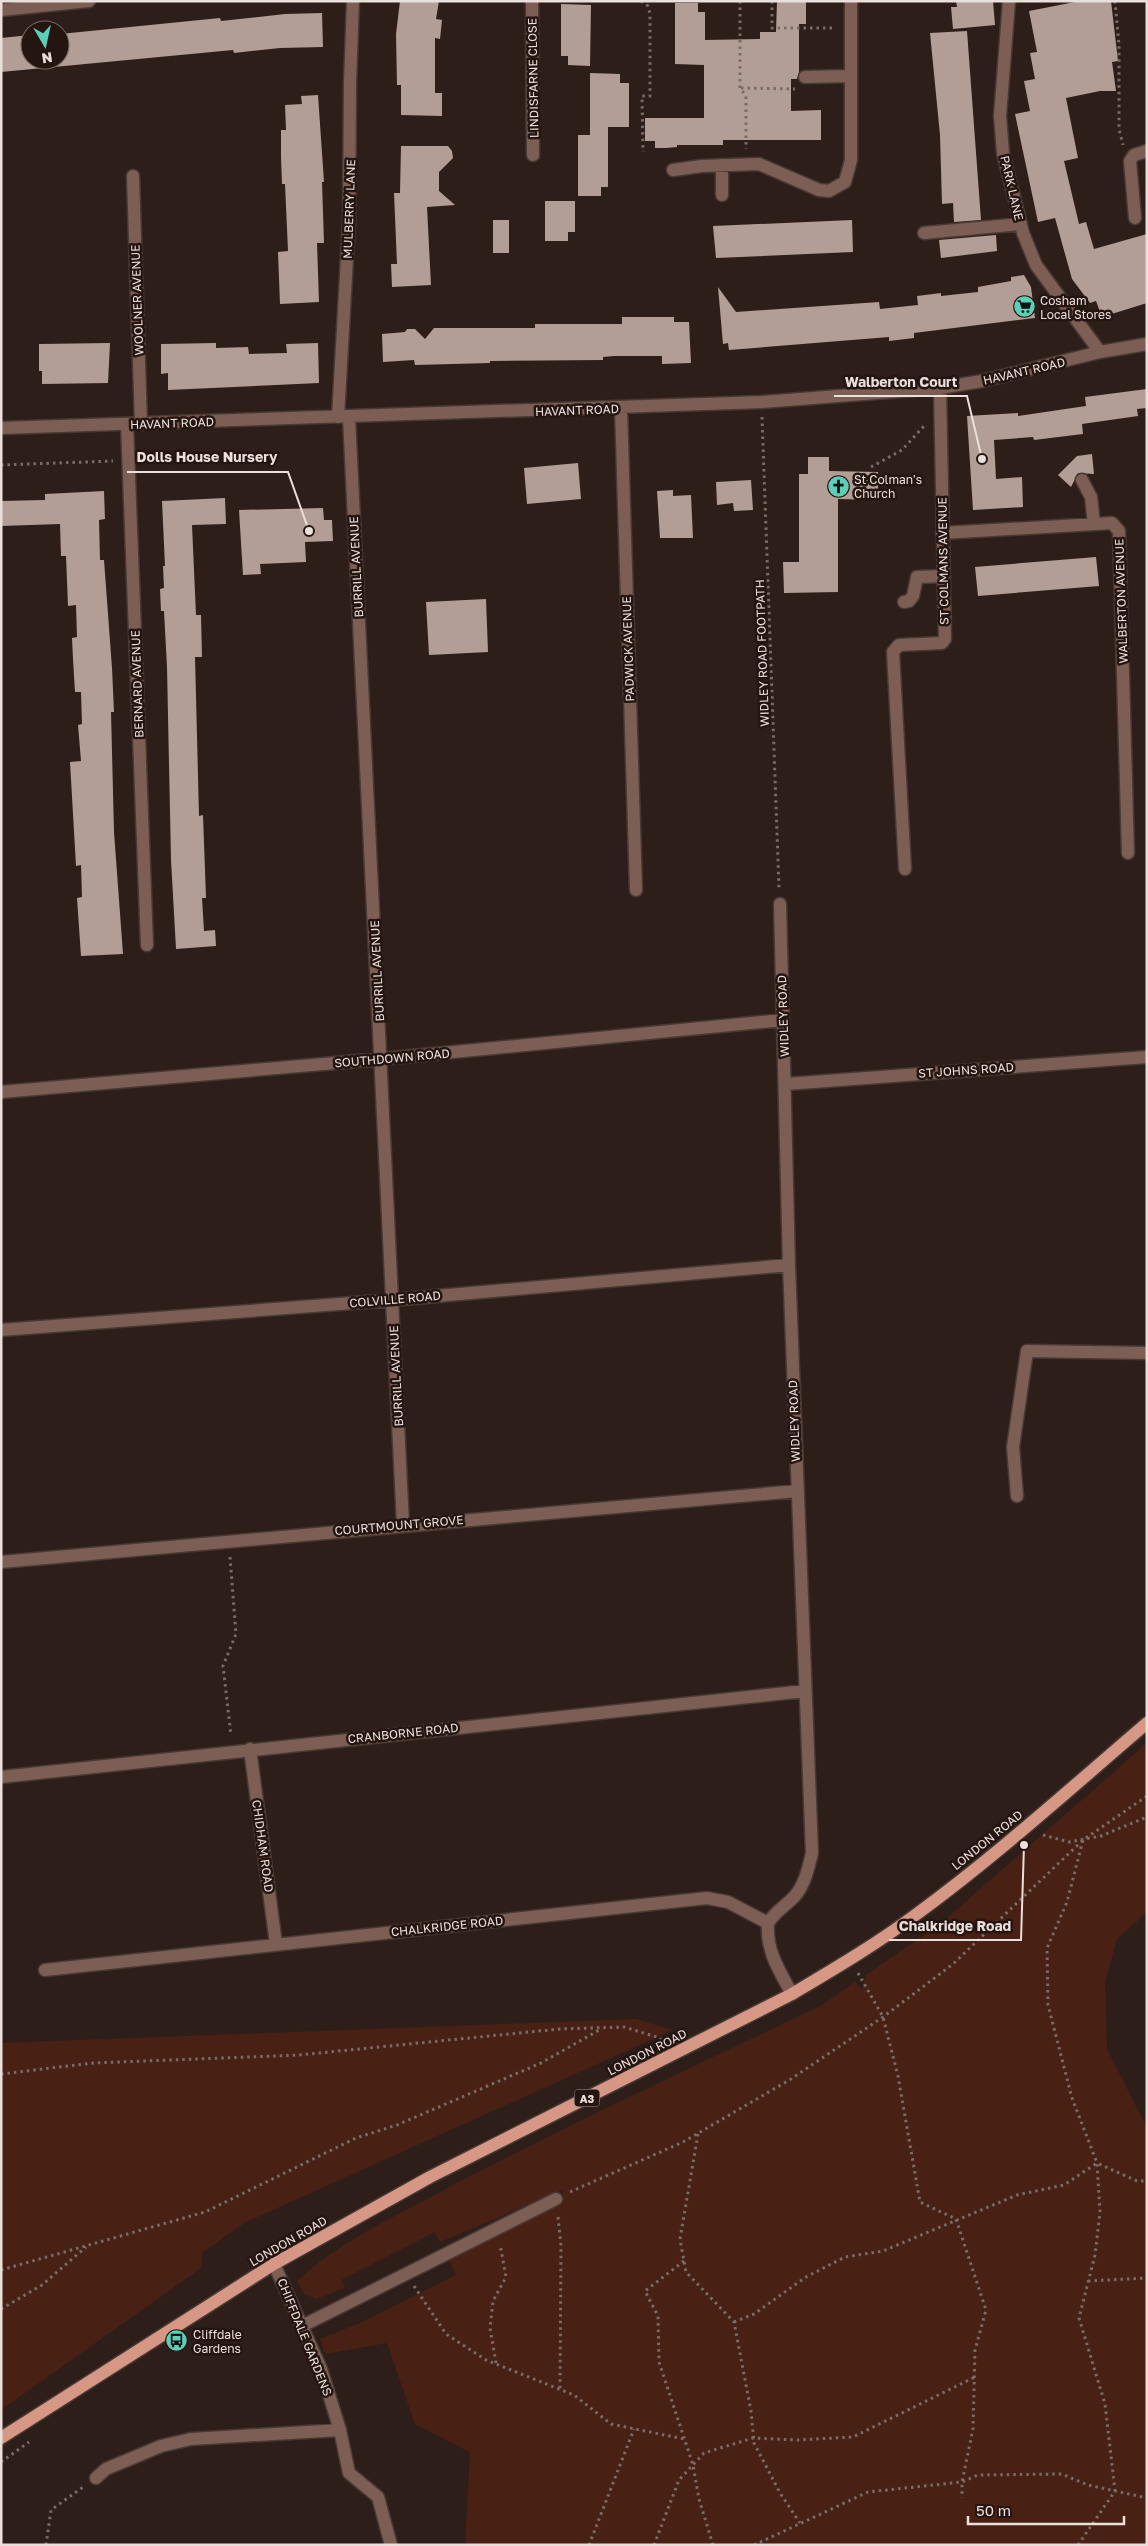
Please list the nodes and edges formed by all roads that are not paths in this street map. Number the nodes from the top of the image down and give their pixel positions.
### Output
1 (89, 1) edge
2 (353, 1) edge
3 (532, 1) edge
4 (851, 1) edge
5 (1009, 1) edge
6 (1, 10) edge
7 (851, 76) junction
8 (805, 77) road end
9 (1147, 151) edge
10 (533, 154) dead end
11 (722, 165) junction
12 (673, 170) dead end
13 (133, 176) dead end
14 (722, 195) dead end
15 (1135, 218) dead end
16 (1021, 224) junction
17 (924, 233) dead end
18 (1147, 344) edge
19 (1100, 352) junction
20 (940, 388) junction
21 (621, 408) junction
22 (343, 417) junction
23 (127, 424) junction
24 (141, 424) junction
25 (1, 428) edge
26 (1082, 480) dead end
27 (1094, 524) junction
28 (942, 533) junction
29 (944, 576) junction
30 (904, 602) dead end
31 (1128, 853) dead end
32 (905, 869) dead end
33 (636, 890) dead end
34 (780, 904) road end
35 (147, 944) dead end
36 (783, 1020) junction
37 (1147, 1056) edge
38 (381, 1059) junction
39 (786, 1084) junction
40 (1, 1092) edge
41 (789, 1265) junction
42 (392, 1300) junction
43 (1, 1330) edge
44 (1147, 1353) edge
45 (797, 1491) junction
46 (1017, 1496) dead end
47 (403, 1525) junction
48 (1, 1562) edge
49 (805, 1691) junction
50 (1147, 1722) edge
51 (250, 1749) junction
52 (1, 1777) edge
53 (768, 1923) junction
54 (276, 1944) junction
55 (45, 1970) dead end
56 (792, 1994) junction
57 (556, 2199) road end
58 (274, 2264) junction
59 (302, 2326) junction
60 (340, 2430) junction
61 (1, 2438) edge
62 (96, 2478) road end
63 (391, 2545) edge

1 - 6 street
2 - 22 street, MULBERRY LANE
3 - 10 street, LINDISFARNE CLOSE
4 - 7 street
5 - 16 street, PARK LANE
7 - 8 street
7 - 11 street
9 - 15 street
11 - 12 street
11 - 14 street
13 - 24 street, WOOLNER AVENUE
16 - 17 street
16 - 19 street, PARK LANE
18 - 19 street, HAVANT ROAD
19 - 20 street, HAVANT ROAD
20 - 21 street, HAVANT ROAD
20 - 28 street, ST COLMANS AVENUE
21 - 22 street, HAVANT ROAD
21 - 33 street, PADWICK AVENUE
22 - 24 street, HAVANT ROAD
22 - 38 street, BURRILL AVENUE
23 - 24 street, HAVANT ROAD
23 - 25 street, HAVANT ROAD
23 - 35 street, BERNARD AVENUE
26 - 27 street
27 - 28 street, WALBERTON AVENUE
27 - 31 street, WALBERTON AVENUE
28 - 29 street, ST COLMANS AVENUE
29 - 30 street
29 - 32 street, ST COLMANS AVENUE
34 - 36 street, WIDLEY ROAD
36 - 38 street, SOUTHDOWN ROAD
36 - 39 street, WIDLEY ROAD
37 - 39 street, ST JOHNS ROAD
38 - 40 street, SOUTHDOWN ROAD
38 - 42 street, BURRILL AVENUE
39 - 41 street, WIDLEY ROAD
41 - 42 street, COLVILLE ROAD
41 - 45 street, WIDLEY ROAD
42 - 43 street, COLVILLE ROAD
42 - 47 street, BURRILL AVENUE
44 - 46 street
45 - 47 street, COURTMOUNT GROVE
45 - 49 street, WIDLEY ROAD
47 - 48 street, COURTMOUNT GROVE
49 - 51 street, CRANBORNE ROAD
49 - 53 street, WIDLEY ROAD
50 - 56 main road, LONDON ROAD / A3
51 - 52 street, CRANBORNE ROAD
51 - 54 street, CHIDHAM ROAD
53 - 54 street, CHALKRIDGE ROAD
53 - 56 street
54 - 55 street, CHALKRIDGE ROAD
56 - 58 main road, LONDON ROAD / A3
57 - 59 street
58 - 59 street, CHIFFDALE GARDENS
58 - 61 main road, LONDON ROAD / A3
59 - 60 street, CHIFFDALE GARDENS
60 - 62 street
60 - 63 street, CHIFFDALE GARDENS

